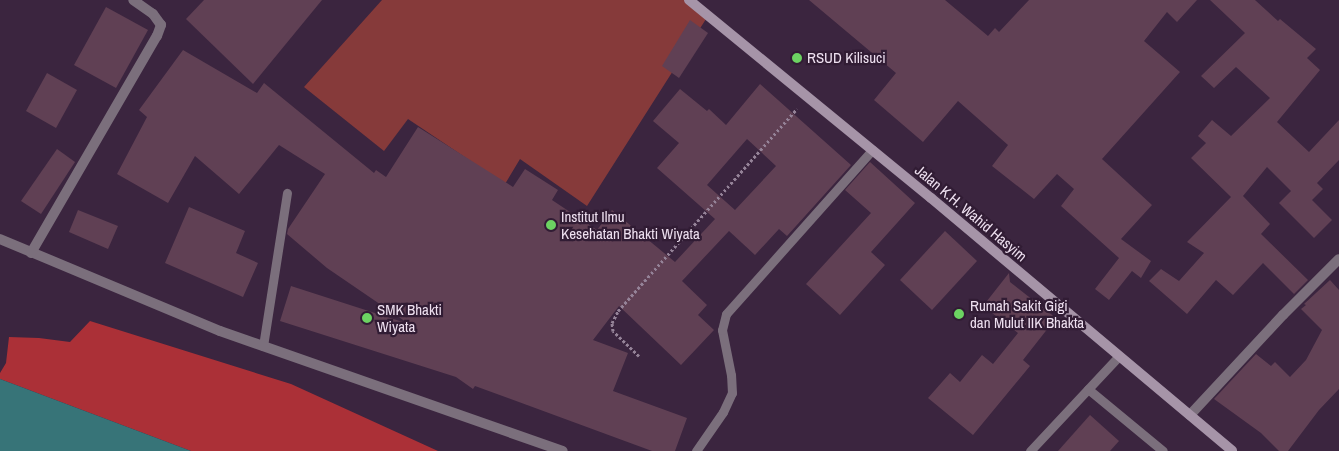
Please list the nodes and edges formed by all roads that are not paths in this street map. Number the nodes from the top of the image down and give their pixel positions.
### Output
1 (133, 0) edge
2 (689, 0) edge
3 (872, 150) junction
4 (287, 193) dead end
5 (0, 239) edge
6 (31, 253) junction
7 (1339, 259) edge
8 (263, 346) junction
9 (1119, 356) junction
10 (1088, 389) junction
11 (1190, 415) junction
12 (563, 451) edge
13 (696, 451) edge
14 (1030, 451) edge
15 (1163, 451) edge
16 (1232, 451) edge

1 - 6 street
2 - 3 main road, Jalan K.H. Wahid Hasyim
3 - 9 main road, Jalan K.H. Wahid Hasyim
3 - 13 lane
4 - 8 lane
5 - 6 street
6 - 8 street
7 - 11 street
8 - 12 street
9 - 10 lane
9 - 11 main road, Jalan K.H. Wahid Hasyim
10 - 14 lane
10 - 15 lane
11 - 16 main road, Jalan K.H. Wahid Hasyim

